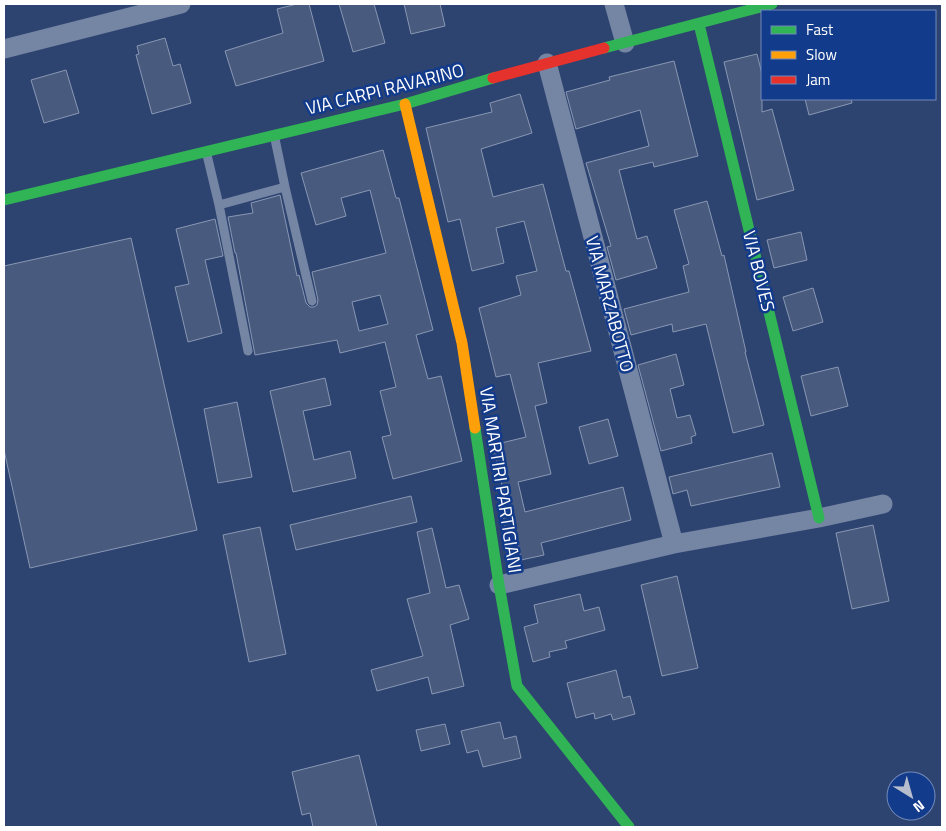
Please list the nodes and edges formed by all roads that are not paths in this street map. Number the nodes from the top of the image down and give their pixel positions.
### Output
1 (181, 4) edge
2 (614, 4) edge
3 (772, 4) edge
4 (699, 24) junction
5 (625, 43) junction
6 (4, 49) edge
7 (547, 63) junction
8 (404, 104) junction
9 (274, 135) junction
10 (206, 152) junction
11 (285, 187) junction
12 (4, 200) edge
13 (219, 205) junction
14 (312, 301) dead end
15 (248, 351) dead end
16 (883, 504) dead end
17 (819, 518) junction
18 (674, 544) junction
19 (499, 585) junction
20 (629, 827) edge

1 - 6 street
2 - 5 street
3 - 4 street, VIA CARPI RAVARINO
4 - 5 street, VIA CARPI RAVARINO
4 - 17 street, VIA BOVES
5 - 7 street, VIA CARPI RAVARINO
7 - 8 street, VIA CARPI RAVARINO
7 - 18 street, VIA MARZABOTTO
8 - 9 street, VIA CARPI RAVARINO
8 - 19 street, VIA MARTIRI PARTIGIANI
9 - 10 street, VIA CARPI RAVARINO
9 - 11 lane
10 - 12 street, VIA CARPI RAVARINO
10 - 13 lane
11 - 13 lane
11 - 14 lane
13 - 15 lane
16 - 17 street
17 - 18 street
18 - 19 street
19 - 20 street, VIA MARTIRI PARTIGIANI

